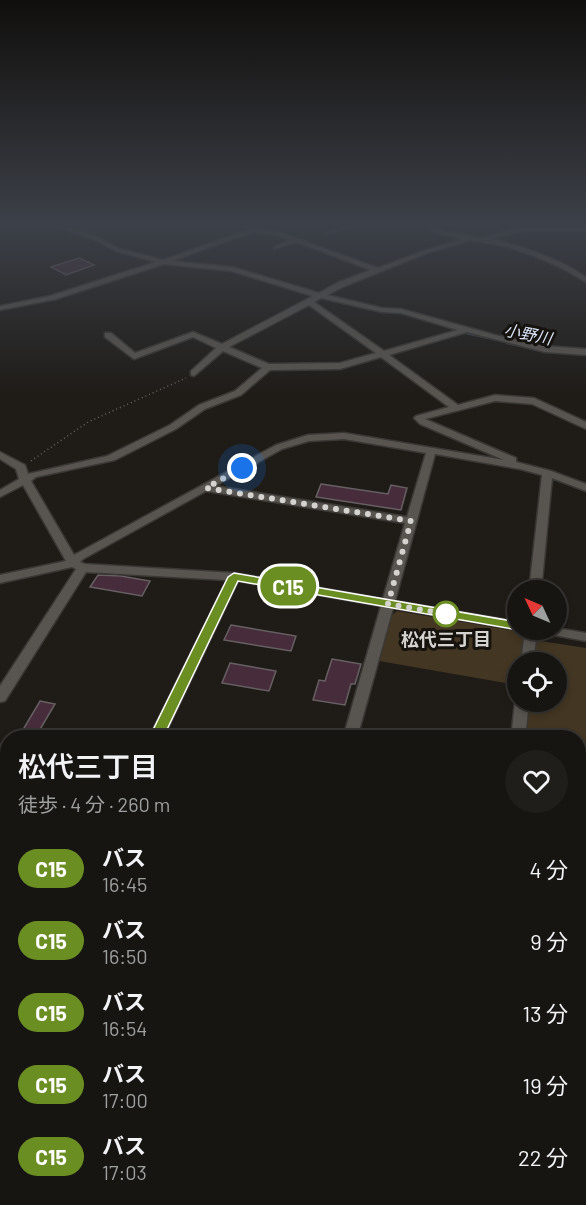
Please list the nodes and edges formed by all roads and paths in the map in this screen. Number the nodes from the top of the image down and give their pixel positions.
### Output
1 (107, 281) edge
2 (272, 281) edge
3 (349, 281) edge
4 (321, 296) junction
5 (310, 302) junction
6 (0, 308) edge
7 (467, 330) junction
8 (108, 335) dead end
9 (222, 347) junction
10 (586, 351) edge
11 (382, 355) junction
12 (268, 367) junction
13 (194, 373) joint
14 (455, 407) junction
15 (586, 426) edge
16 (431, 451) junction
17 (0, 455) edge
18 (521, 466) junction
19 (22, 473) junction
20 (547, 473) junction
21 (206, 488) junction
22 (586, 488) edge
23 (0, 494) edge
24 (411, 521) junction
25 (78, 566) junction
26 (234, 577) junction
27 (0, 579) edge
28 (536, 580) edge
29 (388, 604) junction
30 (507, 624) edge
31 (567, 635) edge
32 (586, 638) edge
33 (0, 697) edge
34 (521, 712) edge
35 (160, 730) edge
36 (352, 730) edge
37 (519, 730) edge

1 - 6 street
2 - 4 street
3 - 4 street
4 - 5 street
4 - 7 street
5 - 9 street
5 - 11 street
7 - 10 street
7 - 11 street
8 - 9 street
9 - 12 street
9 - 13 street
11 - 12 street
11 - 14 street
12 - 19 street
13 - 19 path
14 - 15 street
14 - 18 street
16 - 18 street
16 - 21 street
16 - 24 street
17 - 19 street
18 - 20 street
19 - 23 street
19 - 25 street
20 - 22 street
20 - 28 street
21 - 24 street
21 - 25 street
24 - 29 street
25 - 26 street
25 - 27 street
25 - 33 street
26 - 29 street
26 - 35 street
29 - 30 street
29 - 36 street
31 - 32 street
34 - 37 street

